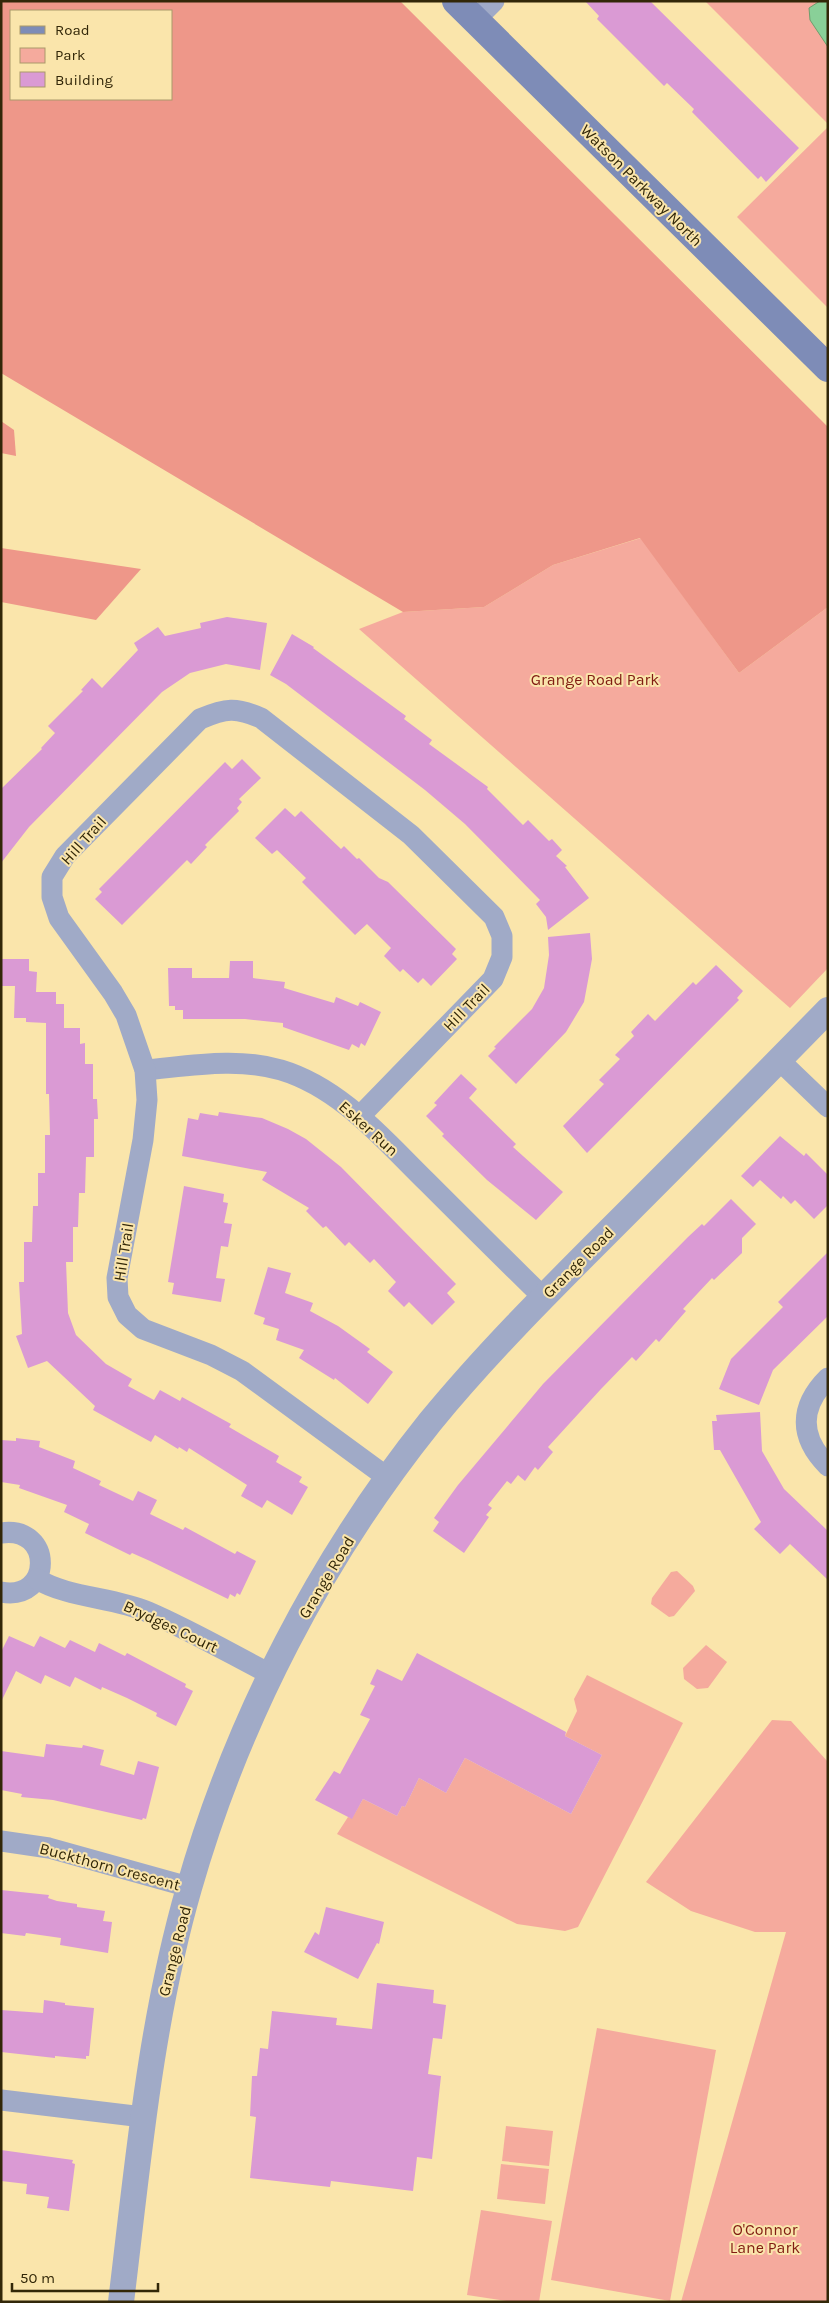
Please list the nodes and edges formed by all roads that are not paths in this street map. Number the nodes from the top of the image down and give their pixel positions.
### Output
1 (475, 7) edge
2 (828, 368) edge
3 (828, 1010) edge
4 (779, 1060) junction
5 (145, 1070) junction
6 (828, 1107) edge
7 (360, 1116) junction
8 (543, 1297) junction
9 (828, 1378) edge
10 (828, 1466) edge
11 (388, 1478) junction
12 (1, 1533) edge
13 (38, 1579) junction
14 (1, 1592) edge
15 (272, 1675) junction
16 (1, 1842) edge
17 (189, 1887) junction
18 (1, 2100) edge
19 (143, 2116) junction
20 (121, 2302) edge

1 - 2 main road, Watson Parkway North
3 - 4 street, Grange Road
4 - 6 street
4 - 8 street, Grange Road
5 - 7 street, Esker Run
5 - 7 street, Hill Trail
5 - 11 street, Hill Trail
7 - 8 street, Esker Run
8 - 11 street, Grange Road
9 - 10 street
11 - 15 street, Grange Road
12 - 13 street
13 - 14 street
13 - 15 street, Brydges Court
15 - 17 street, Grange Road
16 - 17 street, Buckthorn Crescent
17 - 19 street, Grange Road
18 - 19 street
19 - 20 street, Grange Road

